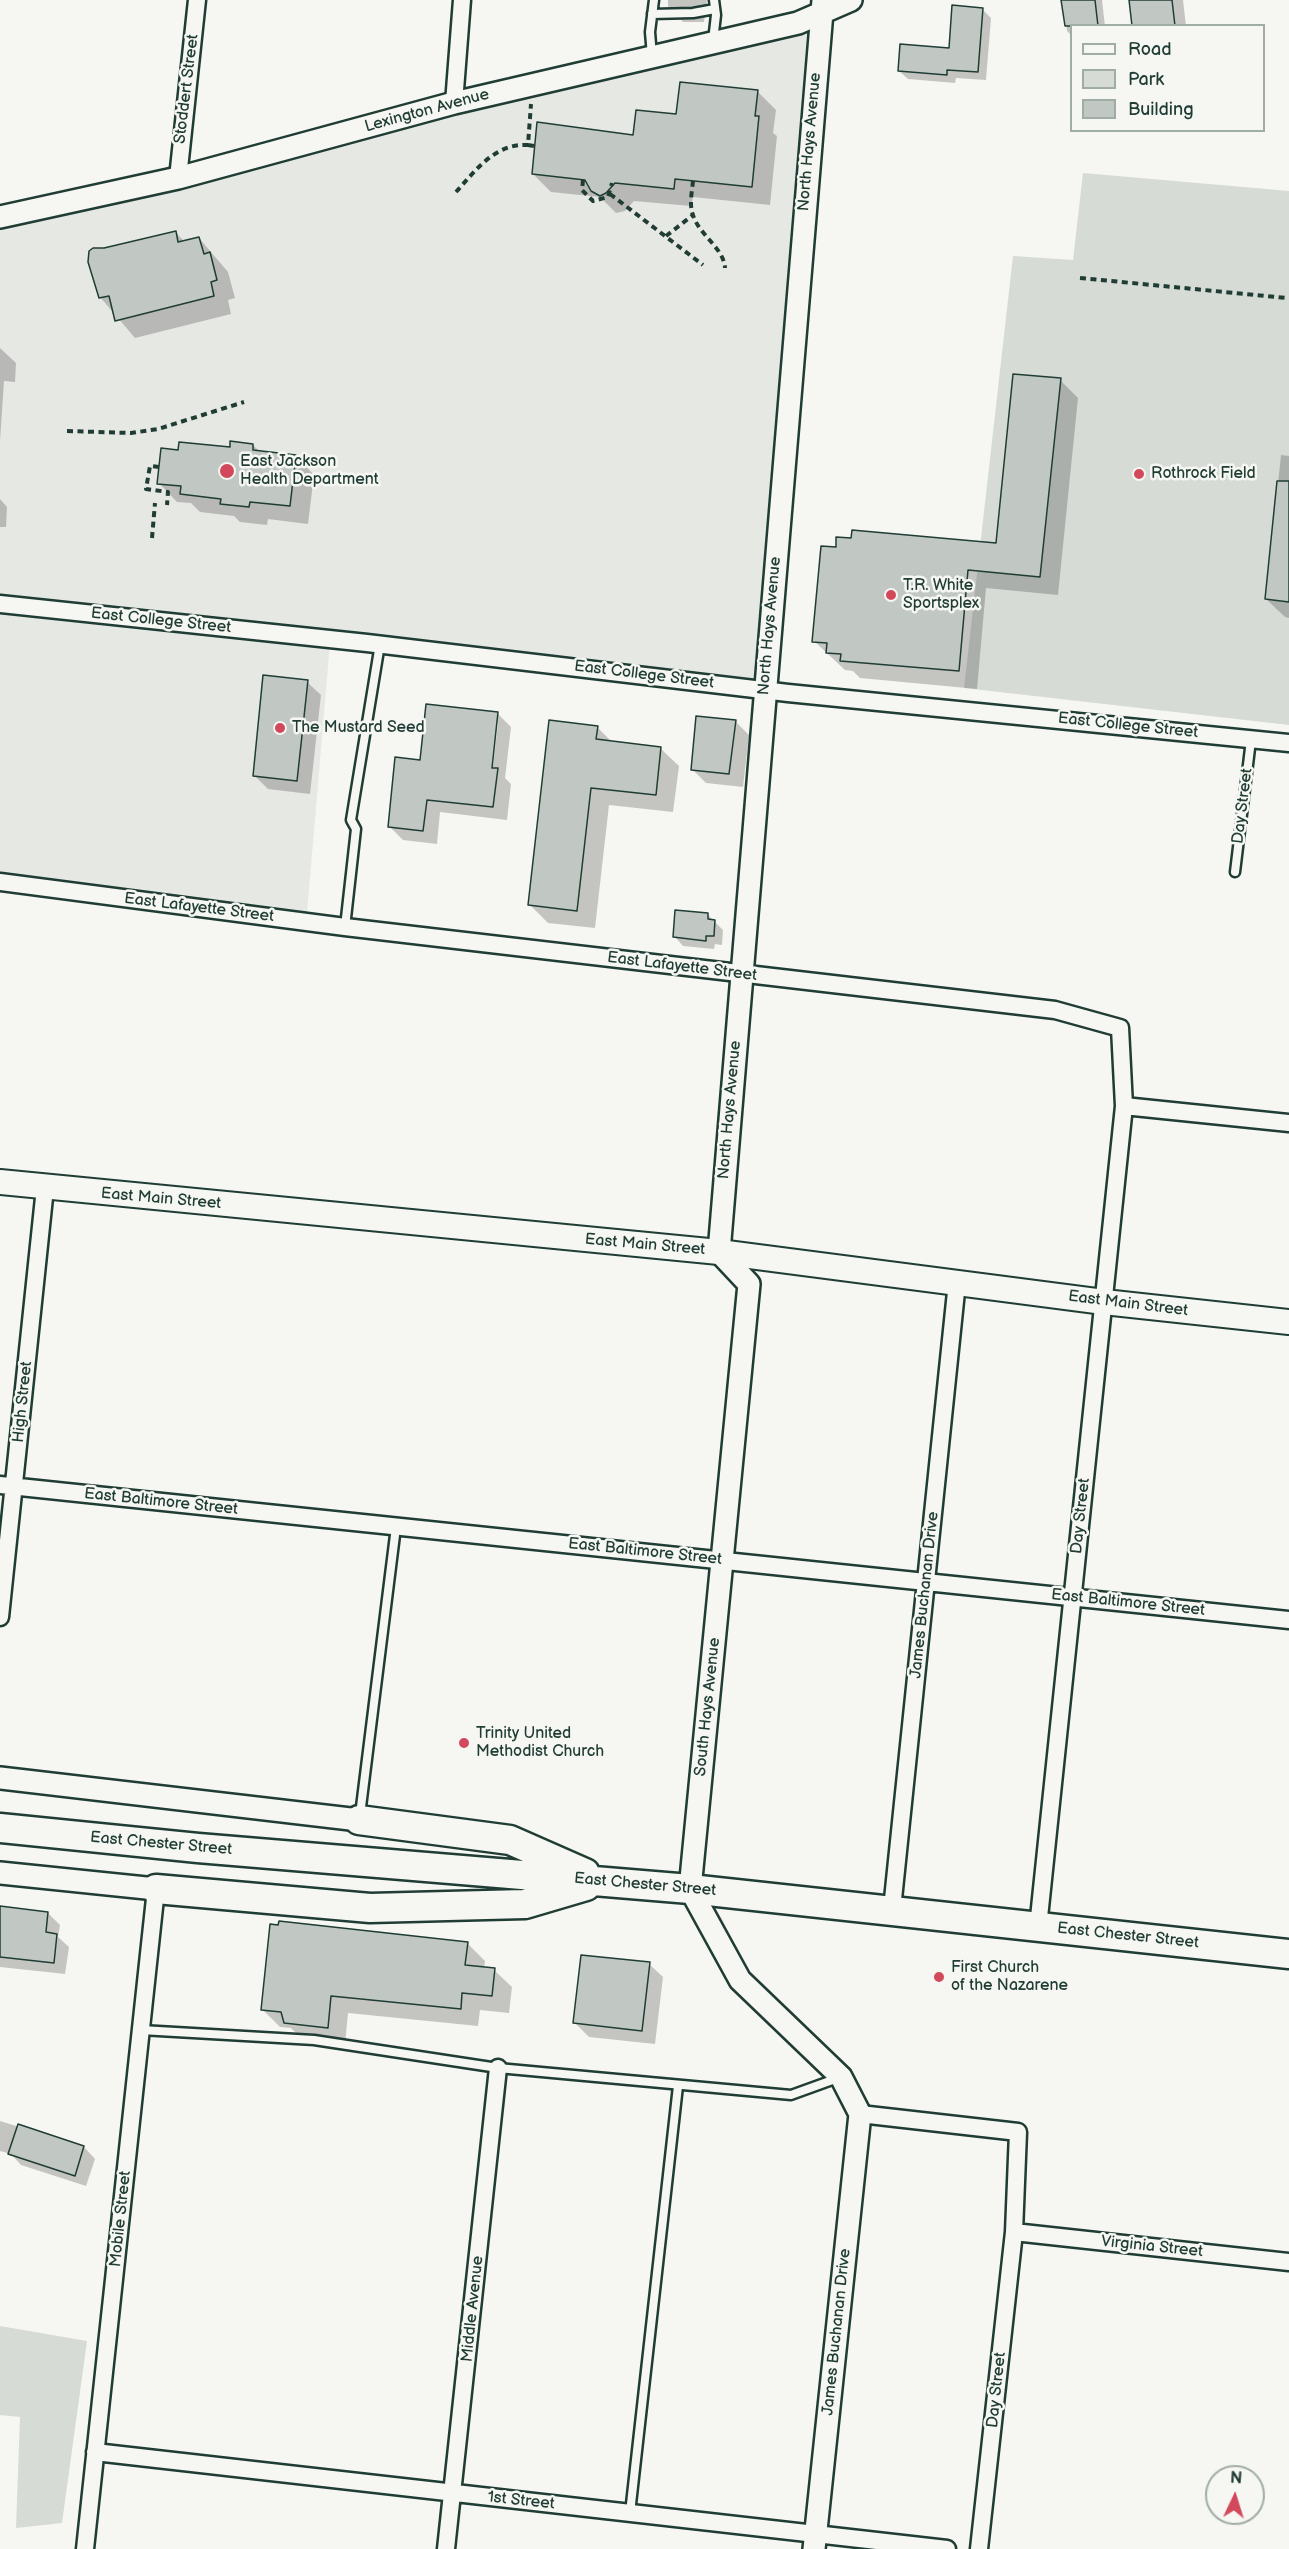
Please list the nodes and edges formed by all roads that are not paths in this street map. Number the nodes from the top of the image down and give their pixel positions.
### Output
1 (197, 0) edge
2 (462, 0) edge
3 (654, 0) edge
4 (851, 0) edge
5 (715, 4) edge
6 (822, 7) edge
7 (652, 14) junction
8 (713, 43) junction
9 (652, 57) junction
10 (454, 103) junction
11 (178, 178) junction
12 (0, 217) edge
13 (0, 604) edge
14 (380, 644) junction
15 (765, 689) junction
16 (1251, 740) junction
17 (1289, 743) edge
18 (1235, 872) dead end
19 (0, 882) edge
20 (345, 927) junction
21 (741, 975) junction
22 (1124, 1106) junction
23 (1289, 1123) edge
24 (0, 1182) edge
25 (45, 1188) junction
26 (719, 1252) junction
27 (957, 1282) junction
28 (1104, 1302) junction
29 (1289, 1322) edge
30 (7, 1486) edge
31 (396, 1527) junction
32 (722, 1560) junction
33 (926, 1582) junction
34 (1073, 1597) junction
35 (0, 1617) edge
36 (1289, 1620) edge
37 (0, 1778) edge
38 (359, 1820) junction
39 (0, 1828) edge
40 (0, 1873) edge
41 (603, 1882) junction
42 (690, 1888) junction
43 (156, 1889) junction
44 (892, 1909) junction
45 (1038, 1927) junction
46 (1289, 1954) edge
47 (141, 2030) junction
48 (498, 2068) junction
49 (841, 2077) junction
50 (678, 2086) junction
51 (860, 2115) junction
52 (1014, 2232) junction
53 (1289, 2262) edge
54 (95, 2452) junction
55 (453, 2493) junction
56 (630, 2513) junction
57 (815, 2542) edge
58 (85, 2549) edge
59 (446, 2549) edge
60 (947, 2549) edge
61 (979, 2549) edge

1 - 11 street, Stoddert Street
2 - 10 street
3 - 7 lane
4 - 6 street, Lexington Avenue
5 - 7 lane
5 - 8 lane
6 - 8 street, Lexington Avenue
6 - 15 street, North Hays Avenue
7 - 9 lane
8 - 9 street, Lexington Avenue
9 - 10 street, Lexington Avenue
10 - 11 street, Lexington Avenue
11 - 12 street, Lexington Avenue
13 - 14 street, East College Street
14 - 15 street, East College Street
14 - 20 lane
15 - 16 street, East College Street
15 - 21 street, North Hays Avenue
16 - 17 street, East College Street
16 - 18 lane, Day Street
19 - 20 street, East Lafayette Street
20 - 21 street, East Lafayette Street
21 - 22 street, East Lafayette Street
21 - 26 street, North Hays Avenue
22 - 23 street
22 - 28 street, Day Street
24 - 25 main road, East Main Street
25 - 26 main road, East Main Street
25 - 30 street, High Street
26 - 27 main road, East Main Street
26 - 32 street, South Hays Avenue
27 - 28 main road, East Main Street
27 - 33 street, James Buchanan Drive
28 - 29 main road, East Main Street
28 - 34 street, Day Street
30 - 31 street, East Baltimore Street
30 - 35 street, High Street
31 - 32 street, East Baltimore Street
31 - 38 lane
32 - 33 street, East Baltimore Street
32 - 42 street, South Hays Avenue
33 - 34 street, East Baltimore Street
33 - 44 street, James Buchanan Drive
34 - 36 street, East Baltimore Street
34 - 45 street, Day Street
37 - 38 street
38 - 41 highway
39 - 41 highway, East Chester Street
40 - 43 street
41 - 42 highway, East Chester Street
41 - 43 highway
42 - 44 highway, East Chester Street
42 - 49 street
43 - 47 street, Mobile Street
44 - 45 highway, East Chester Street
45 - 46 highway, East Chester Street
47 - 48 lane
47 - 54 street, Mobile Street
48 - 50 lane
48 - 55 street, Middle Avenue
49 - 50 lane
49 - 51 street
50 - 56 lane
51 - 52 street, Day Street
51 - 57 street, James Buchanan Drive
52 - 53 street, Virginia Street
52 - 61 street, Day Street
54 - 55 street, 1st Street
54 - 58 street, Mobile Street
55 - 56 street, 1st Street
55 - 59 street, Middle Avenue
56 - 57 street, 1st Street
57 - 60 street, 1st Street

